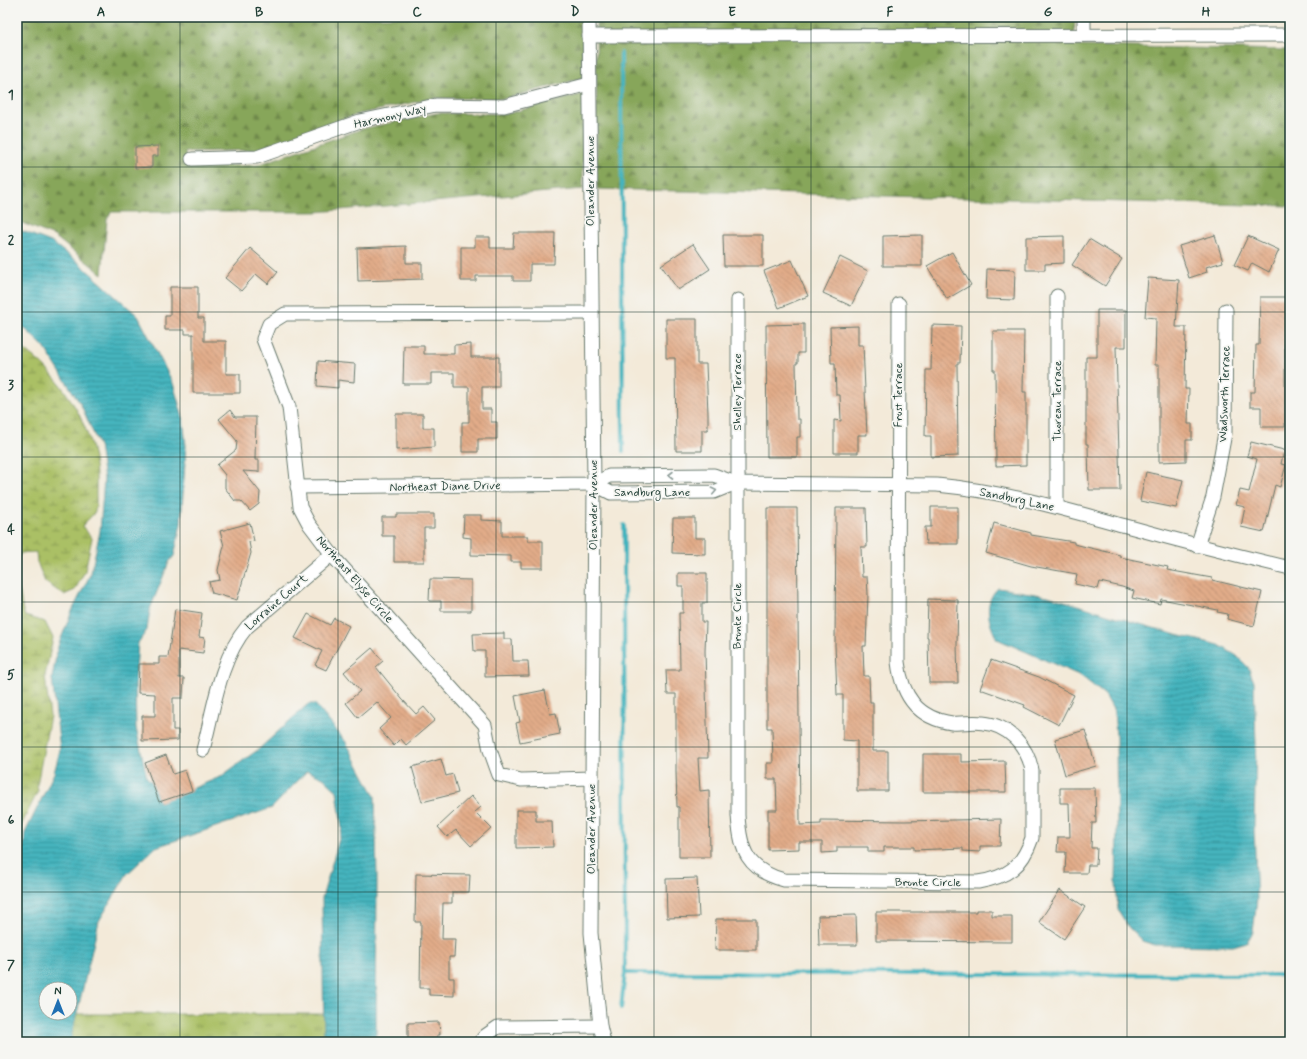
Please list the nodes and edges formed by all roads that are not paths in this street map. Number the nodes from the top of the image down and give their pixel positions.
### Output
1 (589, 17) edge
2 (1084, 17) edge
3 (1084, 35) junction
4 (1290, 35) edge
5 (589, 36) junction
6 (590, 84) junction
7 (192, 159) dead end
8 (1057, 296) dead end
9 (738, 300) dead end
10 (899, 304) dead end
11 (1226, 310) dead end
12 (591, 313) junction
13 (736, 483) junction
14 (594, 484) junction
15 (898, 485) junction
16 (297, 486) junction
17 (1057, 507) junction
18 (1197, 546) junction
19 (332, 554) junction
20 (1290, 568) edge
21 (203, 750) dead end
22 (592, 778) junction
23 (600, 1026) junction
24 (480, 1042) edge
25 (604, 1042) edge

1 - 5 street, Oleander Avenue
2 - 3 street
3 - 4 street
3 - 5 street
5 - 6 street, Oleander Avenue
6 - 7 street, Harmony Way
6 - 12 street, Oleander Avenue
8 - 17 street, Thoreau Terrace
9 - 13 street, Shelley Terrace
10 - 15 street, Frost Terrace
11 - 18 street, Wadsworth Terrace
12 - 14 street, Oleander Avenue
12 - 16 street, Northeast Elyse Circle
13 -> 14 street, Sandburg Lane
14 -> 13 street, Sandburg Lane
13 - 15 street, Sandburg Lane
13 - 15 street, Bronte Circle
14 - 16 street, Northeast Diane Drive
14 - 22 street, Oleander Avenue
15 - 17 street, Sandburg Lane
16 - 19 street, Northeast Elyse Circle
17 - 18 street, Sandburg Lane
18 - 20 street, Sandburg Lane
19 - 21 street, Lorraine Court
19 - 22 street, Northeast Elyse Circle
22 - 23 street, Oleander Avenue
23 - 24 street
23 - 25 street, Oleander Avenue

